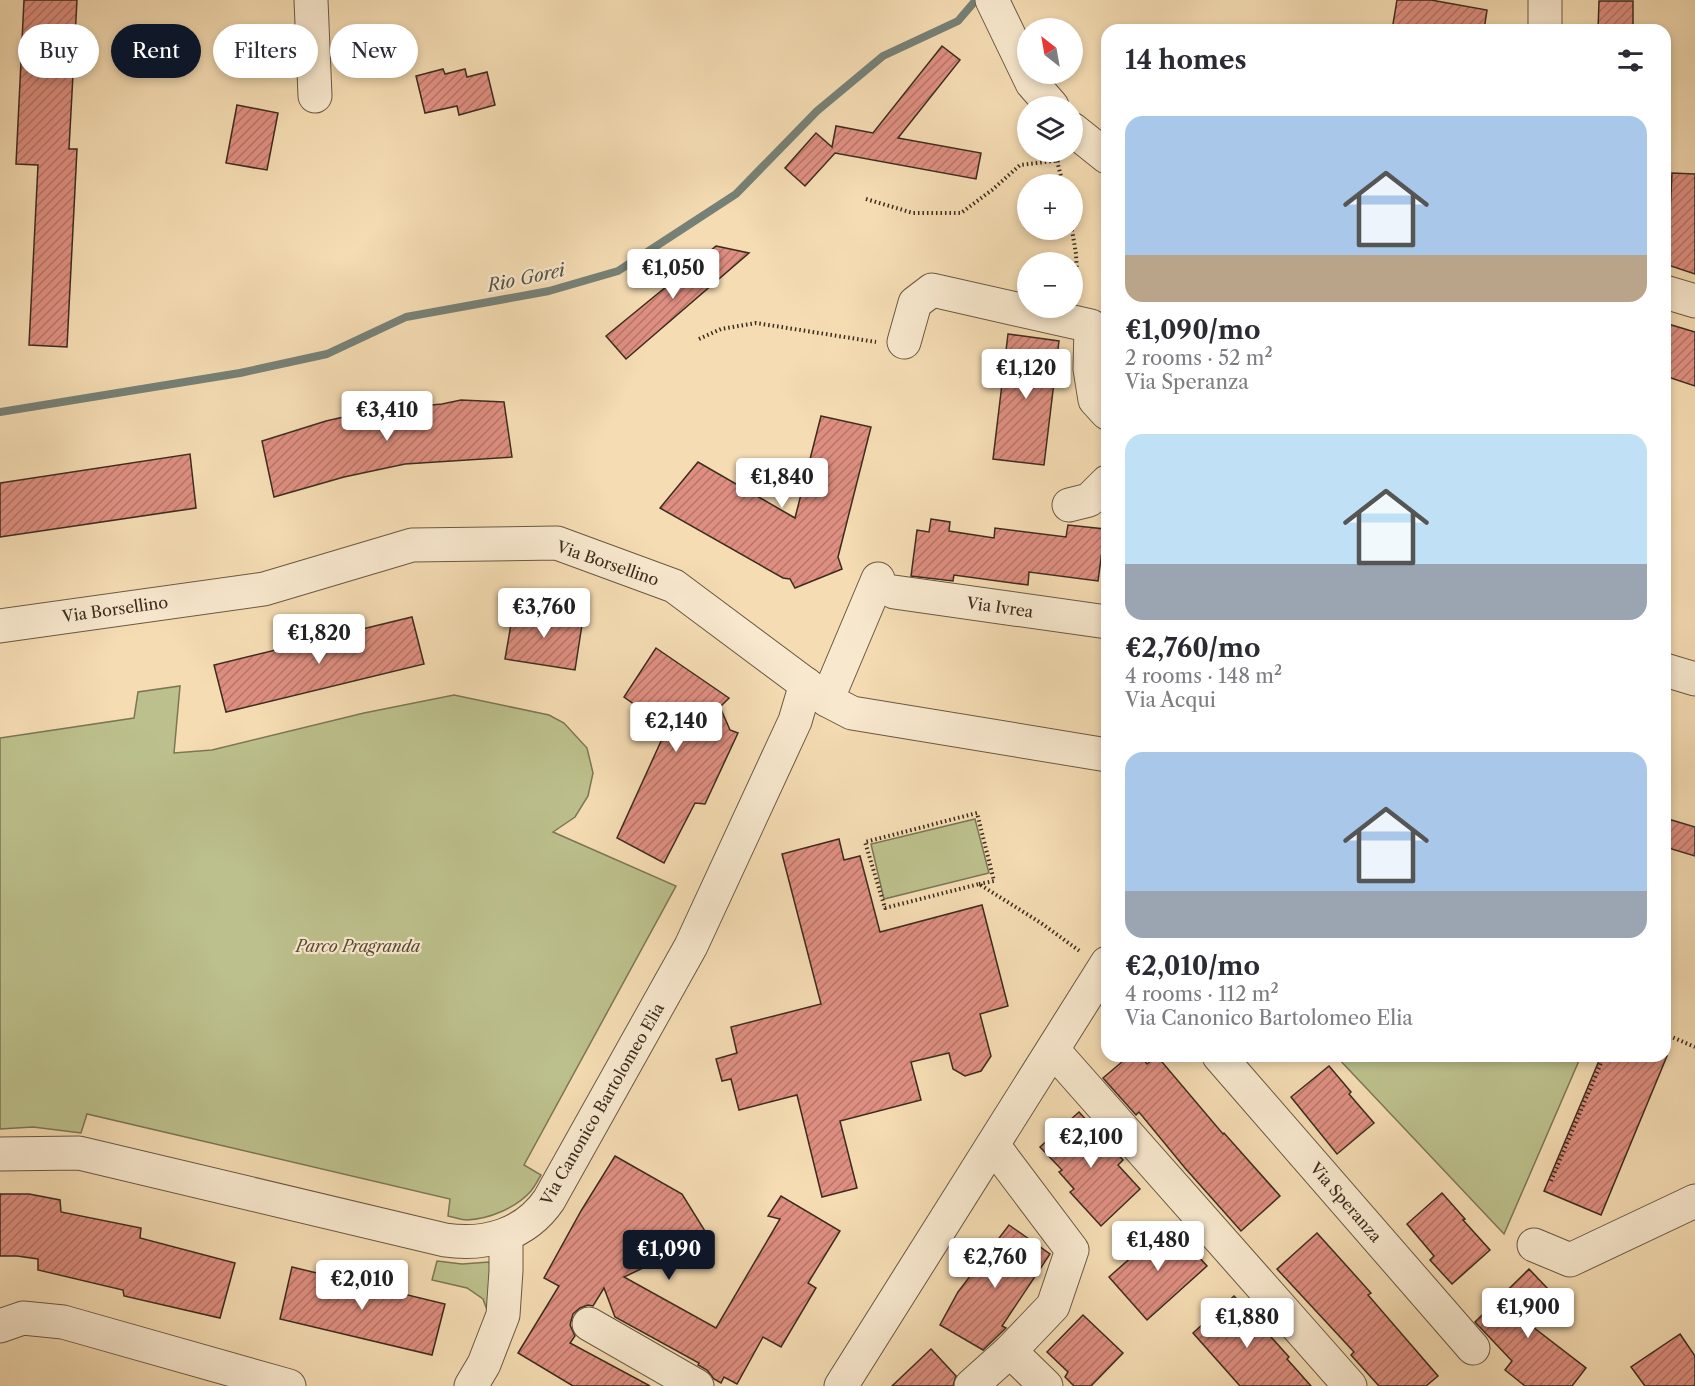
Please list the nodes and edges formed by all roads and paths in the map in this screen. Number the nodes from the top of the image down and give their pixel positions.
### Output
1 (311, 0) edge
2 (1545, 0) edge
3 (998, 12) edge
4 (1545, 24) edge
5 (315, 96) dead end
6 (1043, 96) edge
7 (1083, 138) edge
8 (1101, 152) edge
9 (1101, 153) edge
10 (1083, 156) edge
11 (1048, 162) edge
12 (866, 199) dead end
13 (1074, 240) edge
14 (1671, 293) edge
15 (1695, 301) edge
16 (1079, 323) junction
17 (699, 339) dead end
18 (904, 342) joint
19 (1101, 406) edge
20 (1101, 488) edge
21 (1069, 505) dead end
22 (886, 586) joint
23 (1101, 621) edge
24 (0, 626) edge
25 (1671, 672) edge
26 (1695, 679) edge
27 (817, 692) junction
28 (1101, 754) edge
29 (978, 884) junction
30 (1101, 962) edge
31 (1101, 973) edge
32 (1671, 1037) edge
33 (1695, 1047) edge
34 (1053, 1050) junction
35 (1224, 1062) edge
36 (1601, 1062) edge
37 (993, 1145) junction
38 (0, 1154) edge
39 (1551, 1181) dead end
40 (1695, 1202) edge
41 (506, 1235) junction
42 (1534, 1245) dead end
43 (589, 1324) dead end
44 (0, 1326) edge
45 (1473, 1348) dead end
46 (1010, 1351) junction
47 (844, 1385) edge
48 (289, 1386) edge
49 (471, 1386) edge
50 (697, 1386) edge
51 (970, 1386) edge
52 (1046, 1386) edge
53 (1350, 1386) edge

1 - 5 street
2 - 4 street
3 - 6 street
7 - 8 street
9 - 10 path
11 - 12 path
13 - 16 path
14 - 15 street
16 - 18 street
16 - 19 street
17 - 18 path
20 - 21 street
22 - 23 street, Via Ivrea
22 - 27 street, Via Canonico Bartolomeo Elia
24 - 27 street, Via Borsellino
25 - 26 street
27 - 28 street, Via Borsellino
27 - 41 street, Via Canonico Bartolomeo Elia
29 - 29 path
29 - 30 path
31 - 34 street
32 - 33 path
34 - 37 street
34 - 53 street
35 - 45 street, Via Speranza
36 - 39 path
37 - 46 street
37 - 47 street
38 - 41 street, Via Canonico Bartolomeo Elia
40 - 42 street
41 - 49 street
43 - 50 street
44 - 48 street
46 - 51 street
46 - 52 street

